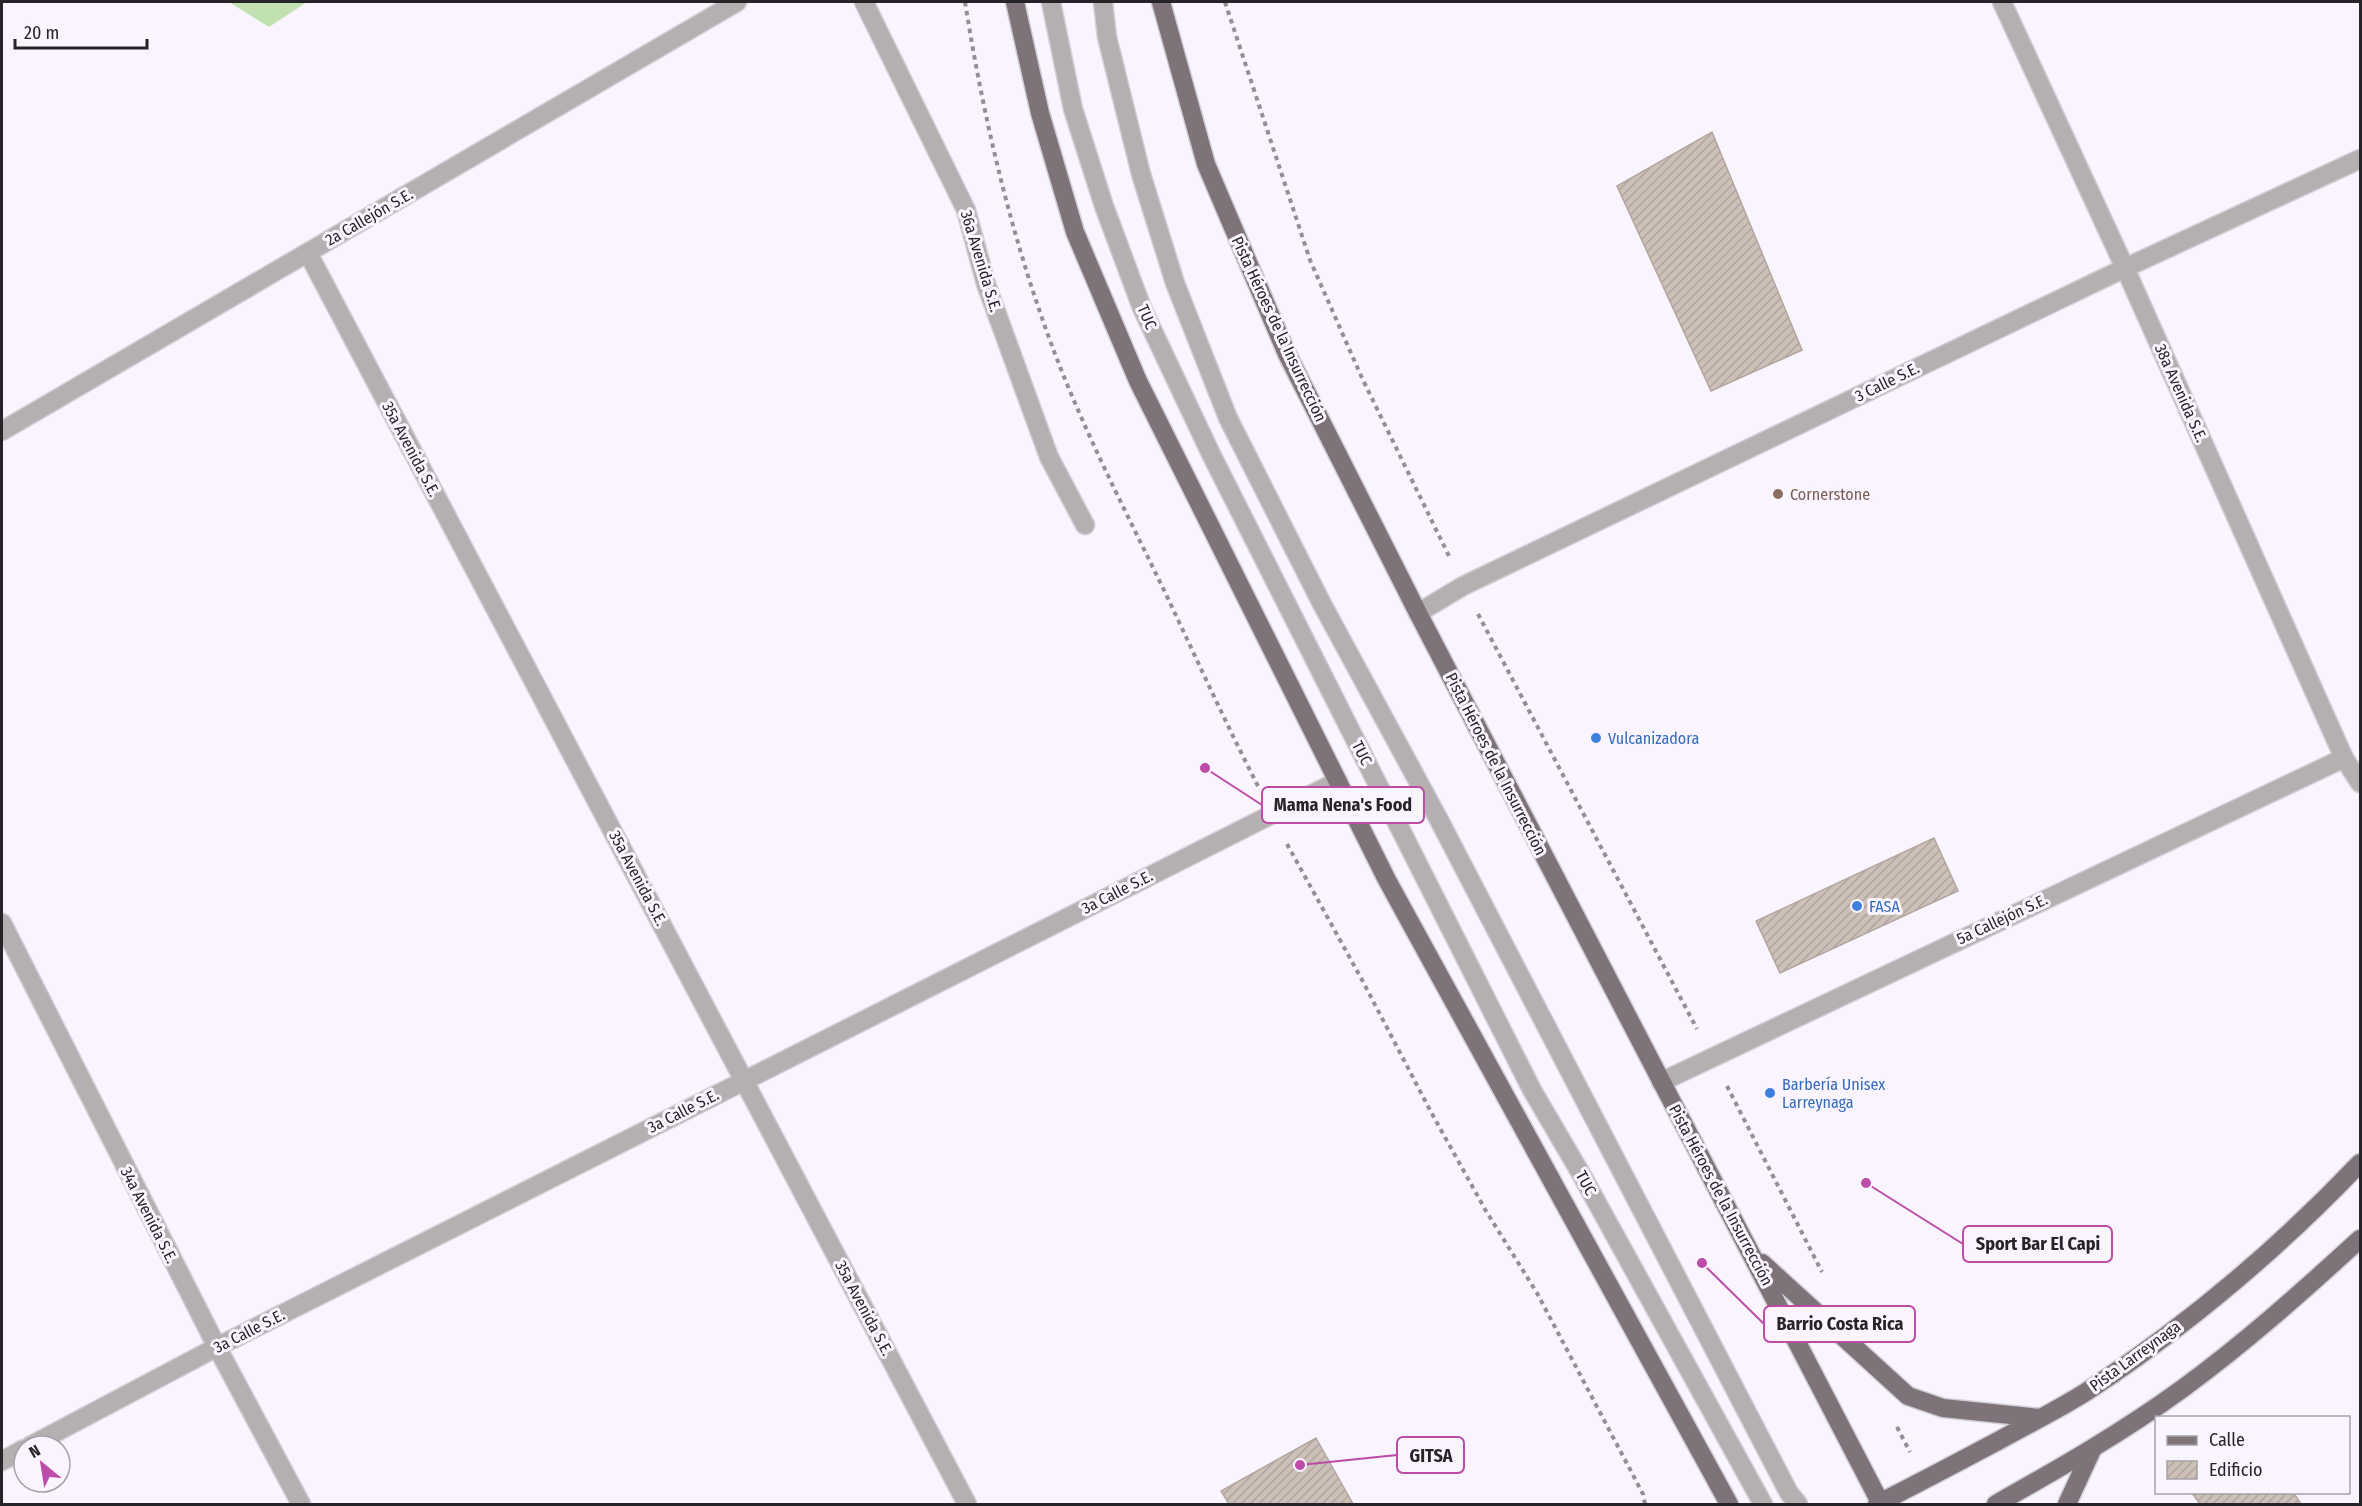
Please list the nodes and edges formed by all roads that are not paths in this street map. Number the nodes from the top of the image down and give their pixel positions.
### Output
1 (737, 2) edge
2 (864, 2) edge
3 (1015, 2) edge
4 (1051, 2) edge
5 (1103, 2) edge
6 (1161, 2) edge
7 (2002, 2) edge
8 (2361, 159) edge
9 (308, 253) junction
10 (2125, 268) junction
11 (2, 432) edge
12 (1085, 525) dead end
13 (1418, 613) junction
14 (2344, 758) junction
15 (1338, 781) junction
16 (2361, 783) edge
17 (2, 923) edge
18 (744, 1079) junction
19 (1661, 1082) junction
20 (2361, 1162) edge
21 (2361, 1239) edge
22 (1752, 1254) junction
23 (217, 1347) junction
24 (2040, 1418) junction
25 (53, 1434) edge
26 (2092, 1450) junction
27 (301, 1504) edge
28 (967, 1504) edge
29 (1729, 1504) edge
30 (1763, 1504) edge
31 (1797, 1504) edge
32 (1879, 1504) edge
33 (1996, 1504) edge
34 (2067, 1504) edge

1 - 9 street, 2a Callejón S.E.
2 - 12 street, 36a Avenida S.E.
3 - 15 main road
4 - 30 street, TUC
5 - 31 street
6 - 13 main road, Pista Héroes de la Insurrección
7 - 10 street, 38a Avenida S.E.
8 - 10 street, 3 Calle S.E.
9 - 11 street, 2a Callejón S.E.
9 - 18 street, 35a Avenida S.E.
10 - 13 street, 3 Calle S.E.
10 - 14 street, 38a Avenida S.E.
13 - 19 main road, Pista Héroes de la Insurrección
14 - 16 street, 38a Avenida S.E.
14 - 19 street, 5a Callejón S.E.
15 - 18 street, 3a Calle S.E.
15 - 29 main road
17 - 23 street, 34a Avenida S.E.
18 - 23 street, 3a Calle S.E.
18 - 28 street, 35a Avenida S.E.
19 - 22 main road, Pista Héroes de la Insurrección
20 - 24 main road, Pista Larreynaga
21 - 26 main road
22 - 24 main road
22 - 32 main road, Pista Héroes de la Insurrección
23 - 25 street, 3a Calle S.E.
23 - 27 street, 34a Avenida S.E.
24 - 32 main road, Pista Larreynaga
26 - 33 main road
26 - 34 main road

